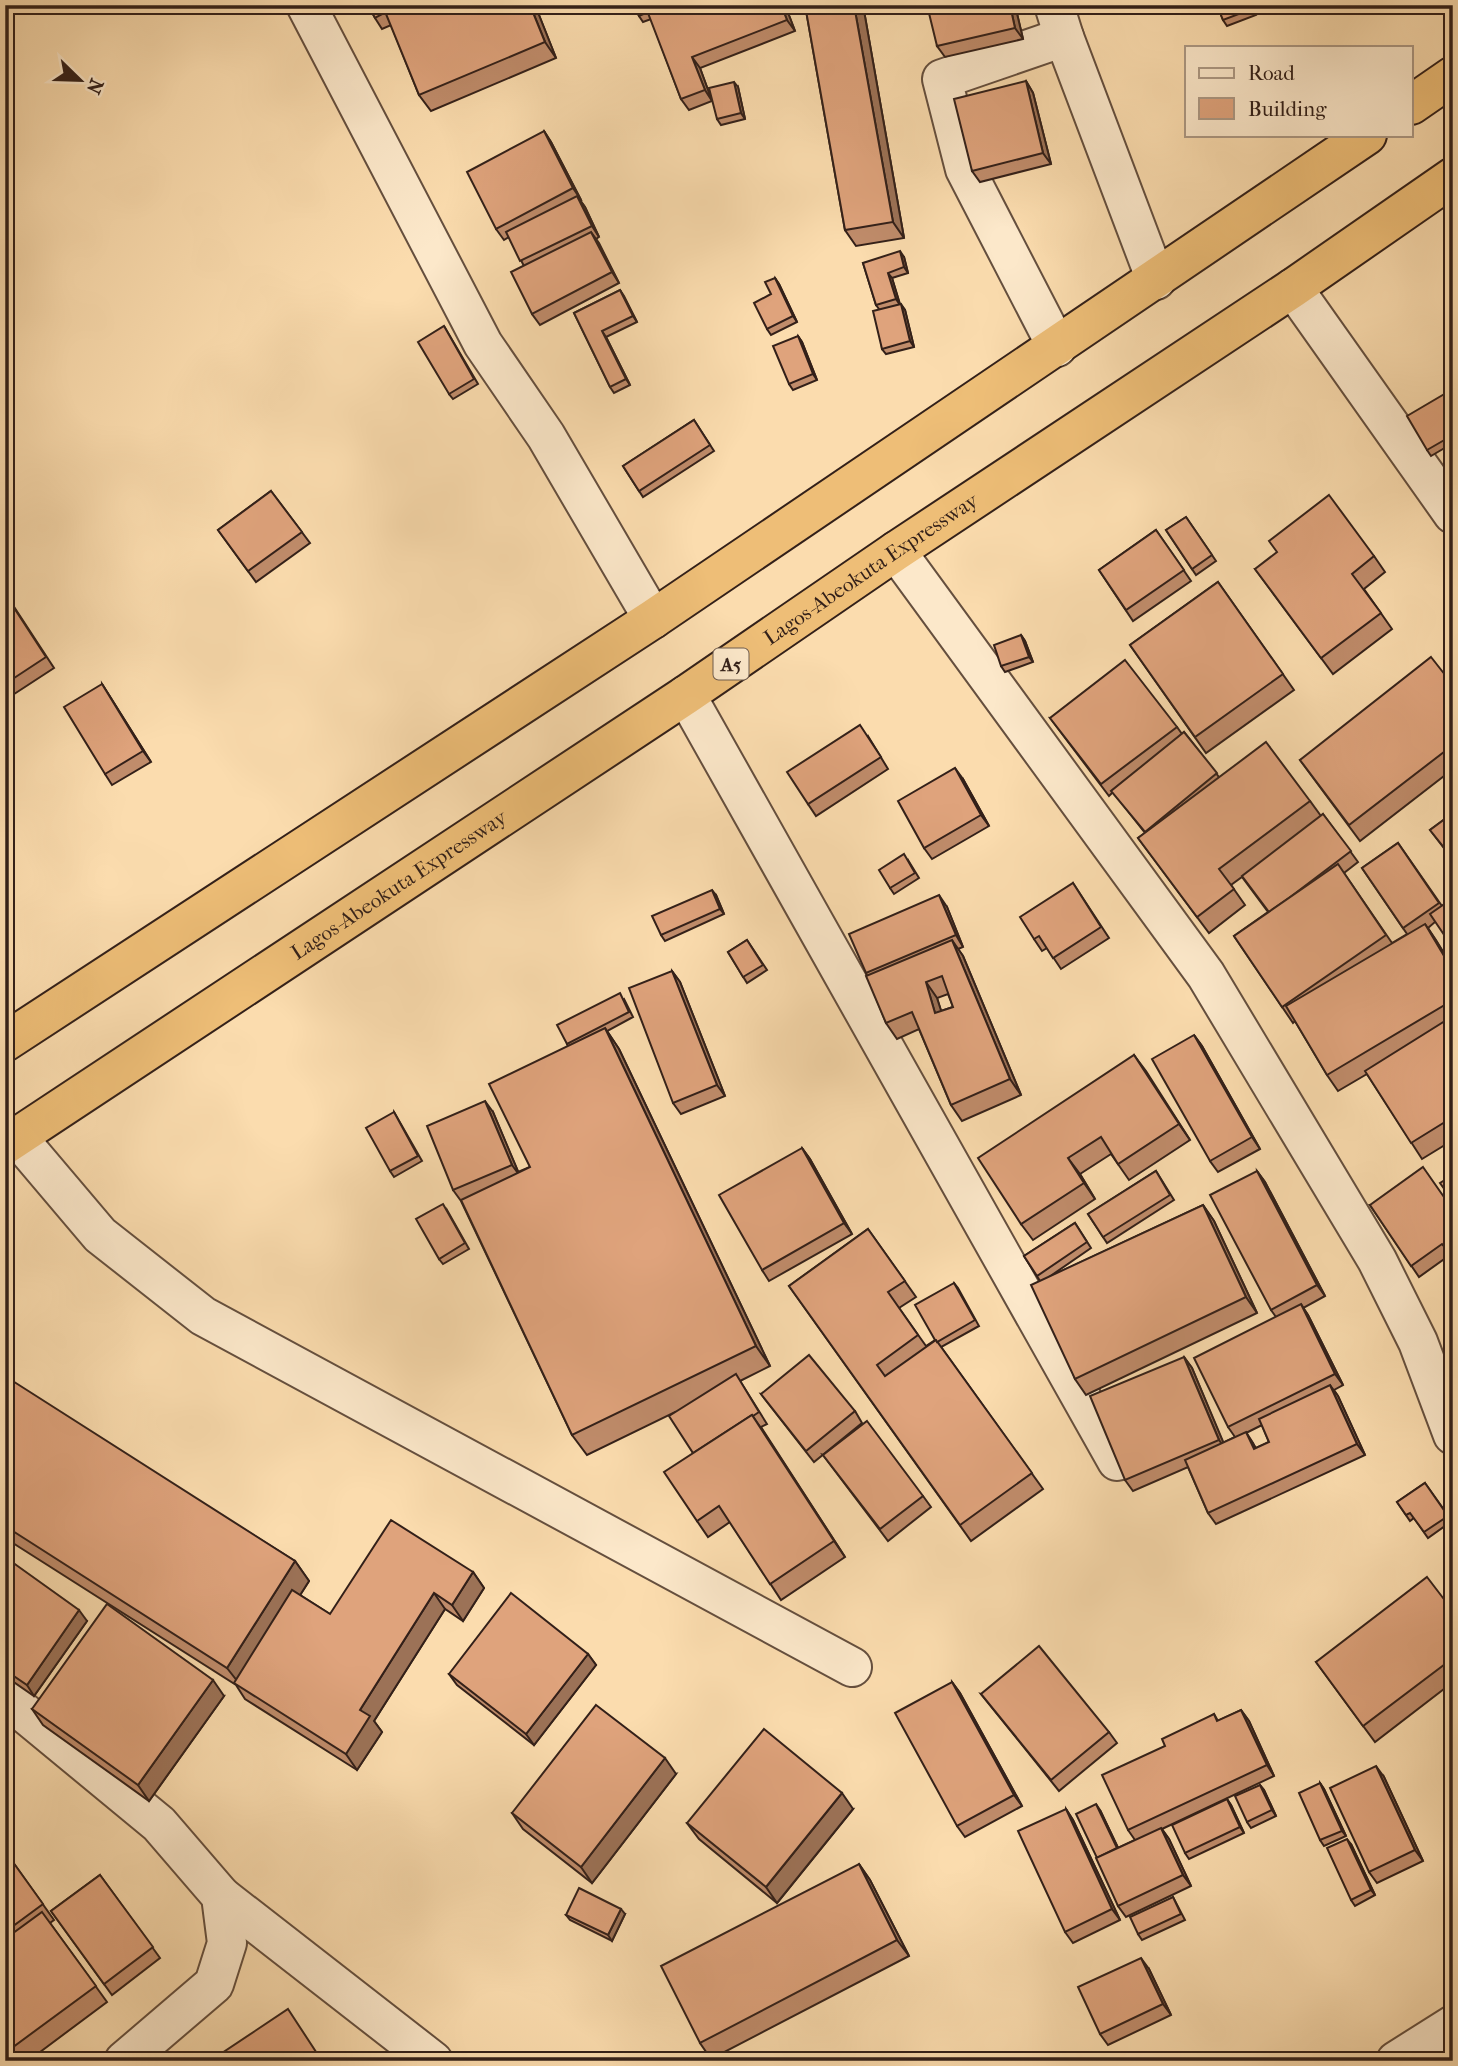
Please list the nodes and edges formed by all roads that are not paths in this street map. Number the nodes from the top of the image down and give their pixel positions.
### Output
1 (306, 5) edge
2 (1059, 21) edge
3 (1453, 76) edge
4 (1412, 104) edge
5 (1366, 136) edge
6 (1453, 177) edge
7 (1156, 280) junction
8 (1293, 288) junction
9 (1057, 347) junction
10 (1453, 513) edge
11 (896, 551) junction
12 (653, 620) junction
13 (686, 695) junction
14 (7, 1037) edge
15 (11, 1141) edge
16 (1453, 1435) edge
17 (1117, 1461) edge
18 (852, 1667) dead end
19 (5, 1697) edge
20 (221, 1896) junction
21 (1453, 2025) edge
22 (124, 2061) edge
23 (433, 2061) edge
24 (1396, 2061) edge

1 - 12 street
2 - 7 street
2 - 9 street
3 - 4 highway
5 - 7 highway
6 - 8 highway, Lagos-Abeokuta Expressway / A5
7 - 9 highway
8 - 10 street
8 - 11 highway, Lagos-Abeokuta Expressway / A5
9 - 12 highway
11 - 13 highway, Lagos-Abeokuta Expressway / A5
11 - 16 street
12 - 14 highway
13 - 15 highway, Lagos-Abeokuta Expressway / A5
13 - 17 street
15 - 18 street
19 - 20 street
20 - 22 street
20 - 23 street
21 - 24 street

